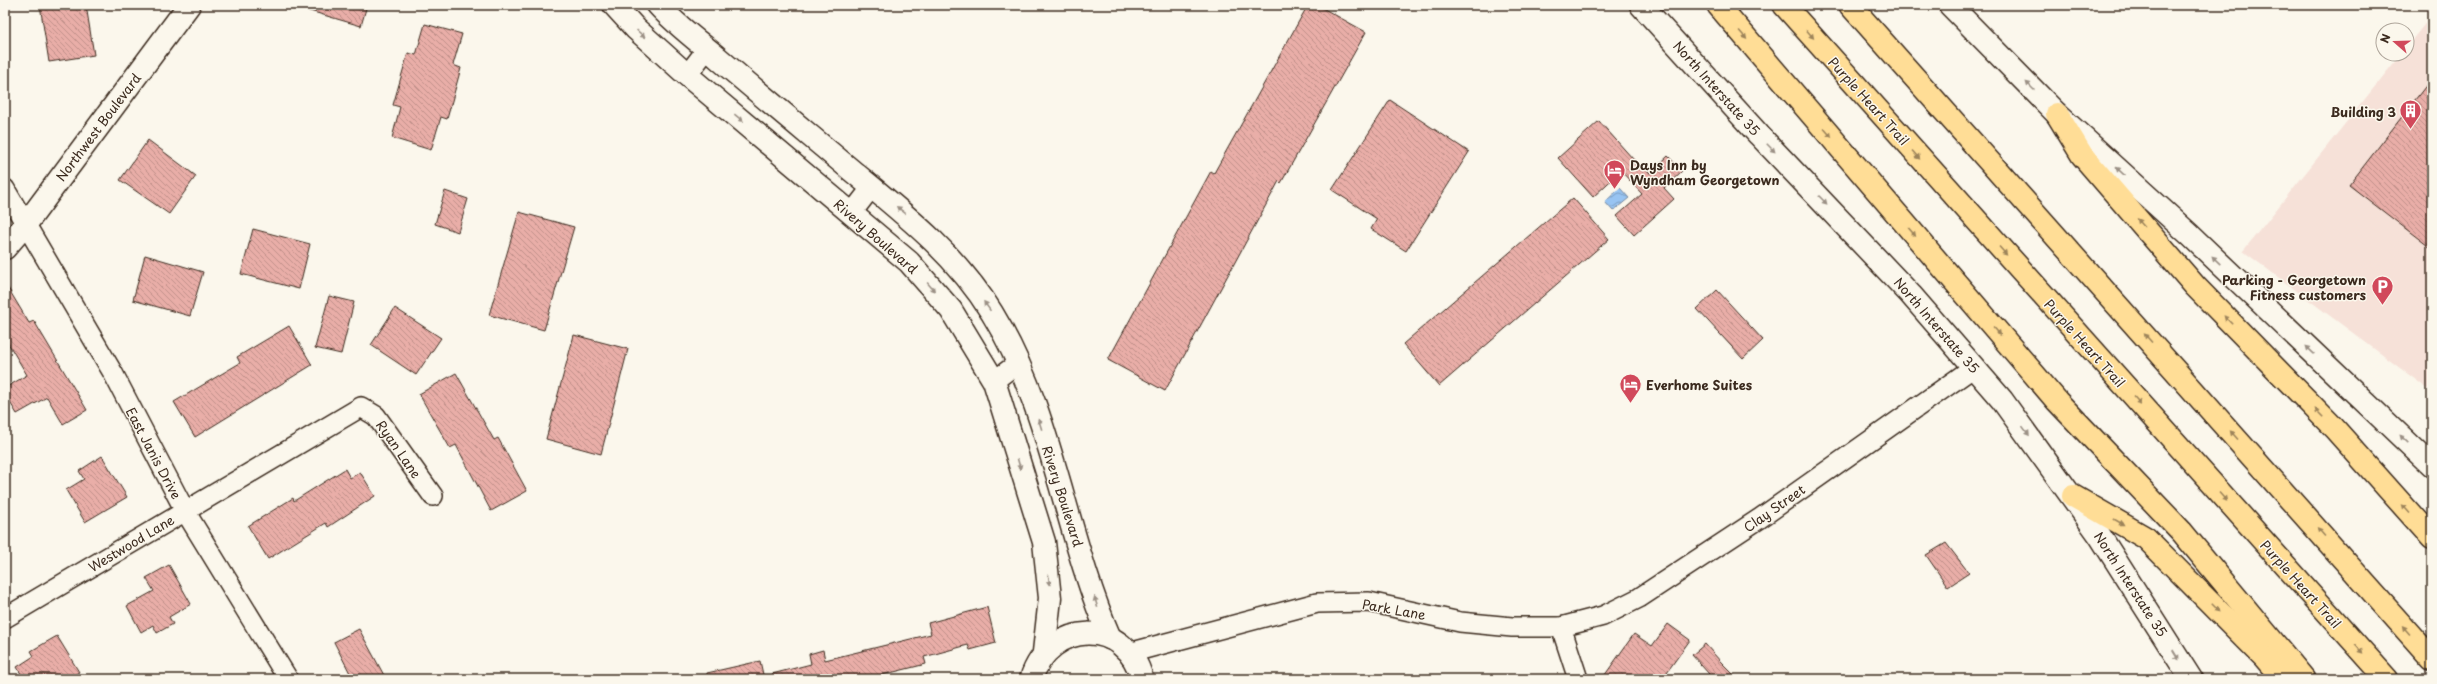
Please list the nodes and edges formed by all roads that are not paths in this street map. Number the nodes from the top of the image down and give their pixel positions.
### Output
1 (189, 5) edge
2 (614, 5) edge
3 (658, 5) edge
4 (1642, 5) edge
5 (1718, 5) edge
6 (1784, 5) edge
7 (1850, 5) edge
8 (1950, 5) edge
9 (707, 49) junction
10 (687, 75) junction
11 (2057, 114) junction
12 (872, 187) junction
13 (5, 189) edge
14 (851, 214) junction
15 (26, 224) junction
16 (5, 248) edge
17 (1019, 362) junction
18 (1974, 367) junction
19 (994, 381) junction
20 (361, 407) joint
21 (2432, 466) edge
22 (432, 496) dead end
23 (2073, 496) junction
24 (185, 511) junction
25 (2432, 538) edge
26 (5, 618) edge
27 (1561, 627) junction
28 (1110, 638) junction
29 (1044, 652) junction
30 (1129, 653) junction
31 (2432, 659) edge
32 (288, 679) edge
33 (1031, 679) edge
34 (1142, 679) edge
35 (1578, 679) edge
36 (2191, 679) edge
37 (2283, 679) edge
38 (2304, 679) edge
39 (2387, 679) edge

1 - 15 street, Northwest Boulevard
2 -> 10 street, Rivery Boulevard
3 - 9 street, Rivery Boulevard
4 -> 18 street, North Interstate 35
5 -> 38 highway
6 -> 39 highway, Purple Heart Trail
31 -> 7 highway
11 -> 8 street
9 - 10 street
9 - 12 street, Rivery Boulevard
10 -> 14 street, Rivery Boulevard
21 -> 11 street
25 -> 11 highway
12 - 14 street
17 -> 12 street, Rivery Boulevard
13 - 15 street, East Janis Drive
14 -> 19 street, Rivery Boulevard
15 - 16 street, Northwest Boulevard
15 - 24 street, East Janis Drive
17 - 19 street
28 -> 17 street, Rivery Boulevard
18 -> 23 street, North Interstate 35
18 - 27 street, Clay Street
19 -> 29 street, Rivery Boulevard
20 - 22 street, Ryan Lane
20 - 24 street, Westwood Lane
23 -> 36 street, North Interstate 35
23 -> 37 highway
24 - 26 street, Westwood Lane
24 - 32 street, East Janis Drive
27 - 30 street, Park Lane
27 - 35 street
28 - 29 street
28 - 30 street
29 - 33 street
30 - 34 street

